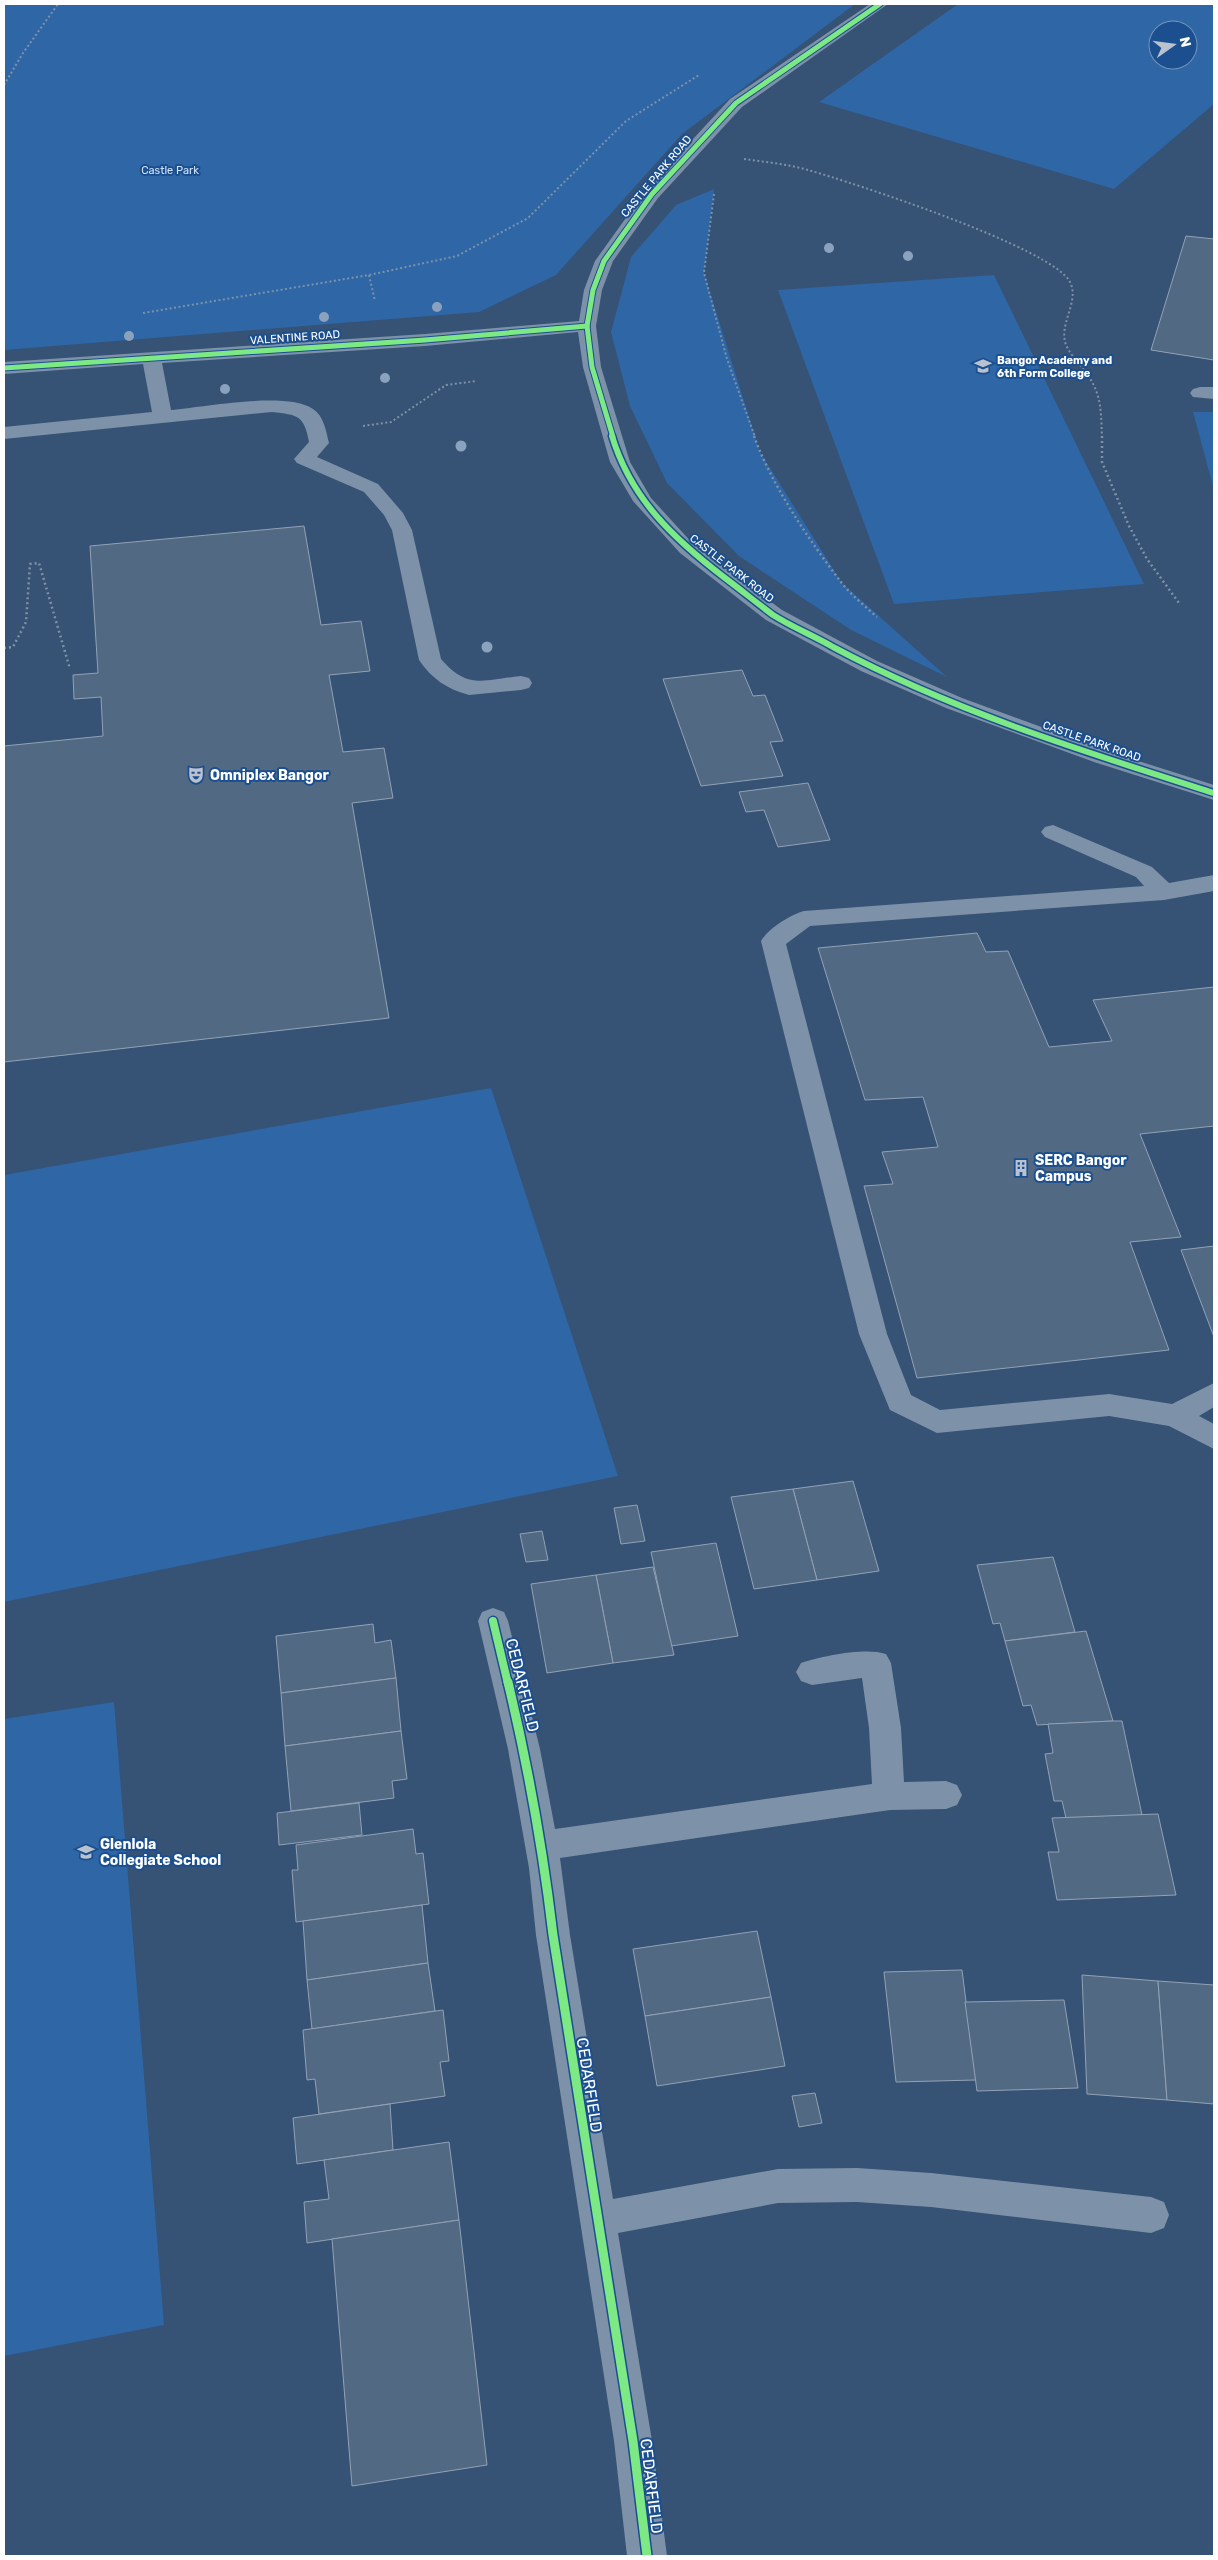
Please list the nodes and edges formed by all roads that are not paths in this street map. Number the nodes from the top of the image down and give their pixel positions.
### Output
1 (880, 4) edge
2 (587, 326) junction
3 (151, 358) junction
4 (4, 368) edge
5 (163, 417) junction
6 (4, 433) edge
7 (522, 683) dead end
8 (1214, 793) edge
9 (1053, 832) dead end
10 (1214, 883) edge
11 (1164, 892) junction
12 (1214, 1394) edge
13 (1175, 1416) junction
14 (1214, 1438) edge
15 (493, 1621) dead end
16 (812, 1672) dead end
17 (946, 1795) dead end
18 (890, 1796) junction
19 (540, 1846) junction
20 (1151, 2215) dead end
21 (598, 2219) junction
22 (647, 2556) edge

1 - 2 street, CASTLE PARK ROAD
2 - 3 street, VALENTINE ROAD
2 - 8 street, CASTLE PARK ROAD
3 - 4 street, VALENTINE ROAD
3 - 5 street
5 - 6 street
5 - 7 street
9 - 11 street
10 - 11 street
11 - 13 street
12 - 13 street
13 - 14 street
15 - 19 street, CEDARFIELD
16 - 18 street
17 - 18 street
18 - 19 street
19 - 21 street, CEDARFIELD
20 - 21 street
21 - 22 street, CEDARFIELD

